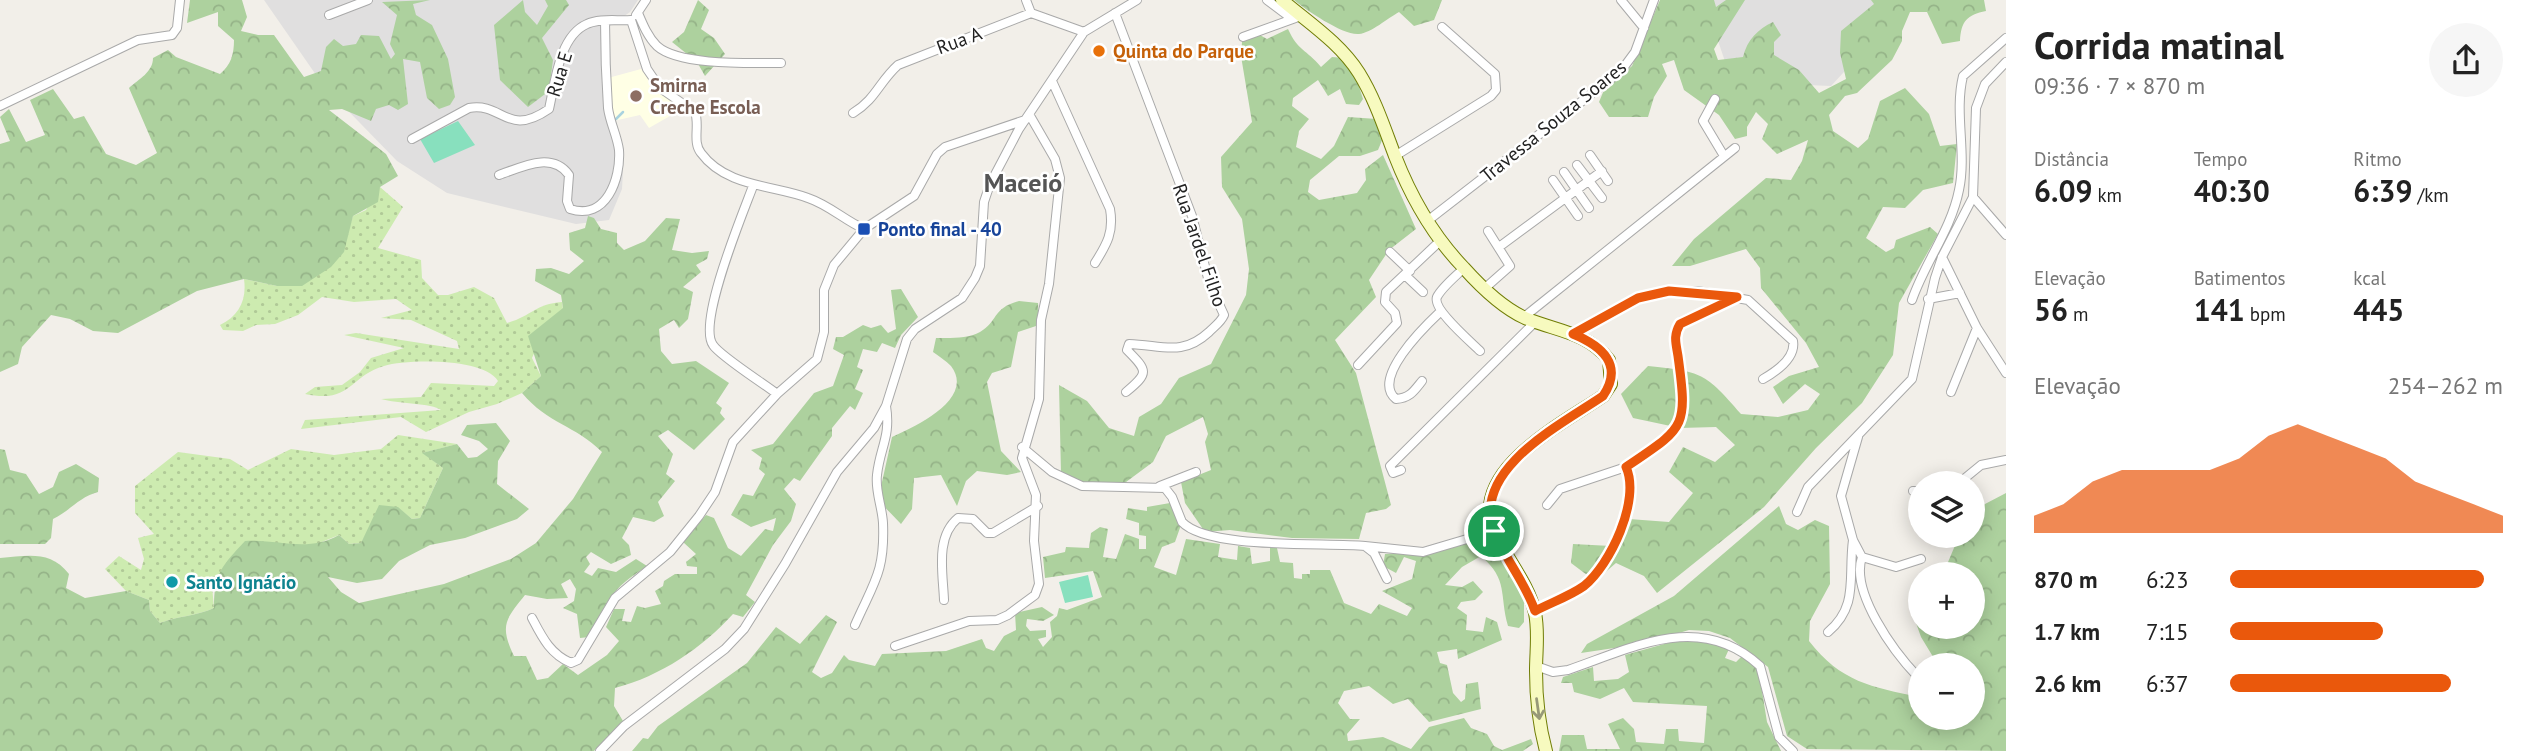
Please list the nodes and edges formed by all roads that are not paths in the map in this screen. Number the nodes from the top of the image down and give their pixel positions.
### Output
1 (180, 0) edge
2 (368, 0) edge
3 (646, 0) edge
4 (1026, 0) edge
5 (1138, 0) edge
6 (1267, 0) edge
7 (1282, 0) edge
8 (1621, 0) edge
9 (1654, 0) edge
10 (1031, 13) junction
11 (1115, 13) junction
12 (329, 15) dead end
13 (635, 17) junction
14 (1296, 17) junction
15 (605, 21) junction
16 (1442, 27) dead end
17 (1644, 29) junction
18 (1084, 32) junction
19 (1242, 37) dead end
20 (2006, 38) edge
21 (2006, 62) edge
22 (781, 63) dead end
23 (1052, 81) junction
24 (1715, 99) dead end
25 (0, 107) edge
26 (853, 113) dead end
27 (1027, 117) junction
28 (412, 139) dead end
29 (1735, 148) dead end
30 (1590, 155) dead end
31 (1395, 156) junction
32 (1724, 156) junction
33 (1577, 165) dead end
34 (1602, 171) junction
35 (1564, 172) dead end
36 (499, 175) dead end
37 (1553, 180) dead end
38 (1589, 180) junction
39 (1608, 181) dead end
40 (753, 186) junction
41 (1576, 190) junction
42 (1973, 197) junction
43 (1565, 198) junction
44 (1602, 198) dead end
45 (1589, 208) dead end
46 (1578, 216) dead end
47 (1426, 222) junction
48 (864, 229) junction
49 (1488, 231) dead end
50 (2006, 235) edge
51 (1440, 241) junction
52 (1499, 247) junction
53 (1390, 252) dead end
54 (1942, 257) junction
55 (1095, 262) dead end
56 (1464, 268) junction
57 (1408, 274) junction
58 (1484, 289) junction
59 (1423, 292) dead end
60 (1960, 293) junction
61 (1737, 297) junction
62 (1928, 299) junction
63 (1912, 300) dead end
64 (1440, 312) junction
65 (1530, 319) junction
66 (1977, 328) junction
67 (1573, 334) junction
68 (1480, 351) dead end
69 (1358, 365) dead end
70 (2006, 373) edge
71 (1763, 379) dead end
72 (1422, 381) dead end
73 (1951, 391) dead end
74 (1126, 392) dead end
75 (777, 394) junction
76 (886, 406) junction
77 (1858, 435) junction
78 (1022, 447) junction
79 (1833, 458) junction
80 (2006, 460) edge
81 (1626, 467) junction
82 (1401, 470) dead end
83 (1848, 470) junction
84 (1974, 471) edge
85 (1196, 472) dead end
86 (1159, 486) junction
87 (1547, 505) dead end
88 (1038, 506) junction
89 (1797, 512) dead end
90 (1494, 531) junction
91 (1853, 540) junction
92 (1365, 546) junction
93 (1862, 557) junction
94 (1921, 559) dead end
95 (1855, 566) junction
96 (1387, 579) dead end
97 (944, 600) dead end
98 (1851, 601) junction
99 (1870, 602) junction
100 (1535, 611) junction
101 (533, 618) dead end
102 (855, 625) dead end
103 (1828, 632) dead end
104 (895, 646) dead end
105 (1908, 665) edge
106 (1536, 666) junction
107 (600, 751) edge
108 (1546, 751) edge
109 (1793, 751) edge

1 - 25 street
2 - 12 street
3 - 13 street
4 - 10 street
5 - 11 street
6 - 14 street
7 - 14 main road
8 - 17 street
9 - 17 street, Travessa Souza Soares
10 - 18 street
10 - 26 street, Rua A
11 - 18 street
11 - 74 street, Rua Jardel Filho
13 - 15 street, Rua E
13 - 22 street
13 - 40 street
14 - 19 street
14 - 31 main road
15 - 28 street, Rua E
15 - 36 street
16 - 31 street
17 - 47 street, Travessa Souza Soares
18 - 23 street
20 - 63 street
21 - 42 street
23 - 27 street
23 - 55 street
24 - 32 street
27 - 48 street
27 - 76 street
27 - 78 street
29 - 32 street
30 - 34 street
31 - 47 main road
32 - 65 street
33 - 38 street
34 - 38 street
34 - 39 street
35 - 41 street
37 - 43 street
38 - 41 street
38 - 44 street
40 - 48 street
40 - 75 street
41 - 43 street
41 - 45 street
42 - 50 street
42 - 54 street
43 - 46 street
43 - 52 street
47 - 51 main road
48 - 75 street
49 - 52 street
51 - 56 main road
51 - 57 street
52 - 58 street
53 - 57 street
54 - 60 street
54 - 62 street
56 - 58 main road
56 - 64 street
57 - 59 street
57 - 69 street
58 - 65 main road
60 - 62 street
60 - 66 street
61 - 67 street
61 - 71 street
61 - 81 street
62 - 77 street
64 - 68 street
64 - 72 street
65 - 67 main road
65 - 82 street
66 - 70 street
66 - 73 street
67 - 90 main road
75 - 101 street
76 - 102 street
76 - 107 street
77 - 79 street
77 - 83 street
78 - 86 street
78 - 88 street
79 - 83 street
79 - 89 street
80 - 84 street
81 - 87 street
81 - 100 street
83 - 91 street
85 - 86 street
86 - 92 street
88 - 97 street
88 - 104 street
90 - 92 street
90 - 100 main road
91 - 93 street
91 - 95 street
92 - 96 street
93 - 94 street
93 - 95 street
95 - 98 street
95 - 99 street
98 - 99 street
98 - 103 street
99 - 105 street
100 - 106 main road
106 -> 108 main road
106 - 109 street

